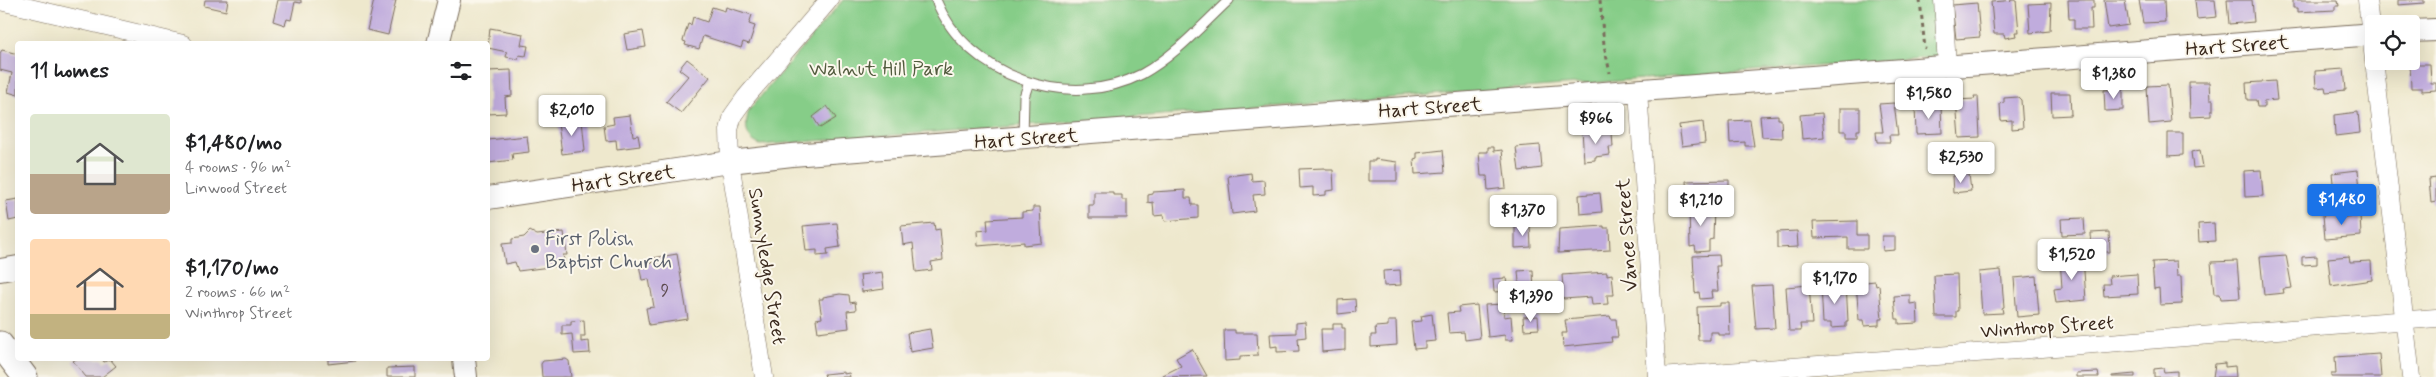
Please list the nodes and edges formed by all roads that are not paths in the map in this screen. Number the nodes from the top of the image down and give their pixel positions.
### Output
1 (449, 0) edge
2 (829, 0) edge
3 (936, 0) edge
4 (1229, 0) edge
5 (1943, 0) edge
6 (2366, 0) edge
7 (0, 1) edge
8 (2369, 15) edge
9 (2436, 30) edge
10 (2420, 31) edge
11 (2365, 35) edge
12 (170, 41) edge
13 (439, 41) edge
14 (1947, 66) junction
15 (2376, 70) edge
16 (1028, 82) junction
17 (1638, 90) junction
18 (1023, 138) junction
19 (730, 162) junction
20 (490, 198) edge
21 (15, 268) edge
22 (0, 270) edge
23 (2436, 318) edge
24 (2404, 320) junction
25 (0, 344) edge
26 (464, 361) edge
27 (25, 377) edge
28 (466, 377) edge
29 (764, 377) edge
30 (1659, 377) edge
31 (2411, 377) edge

1 - 13 street
2 - 19 street, Sunnyledge Street
3 - 16 lane
4 - 16 lane
5 - 14 street
6 - 8 street
7 - 12 street
9 - 10 street
11 - 14 street, Hart Street
14 - 17 street, Hart Street
15 - 24 street
16 - 18 lane
17 - 18 street, Hart Street
17 - 30 street, Vance Street
18 - 19 street, Hart Street
19 - 20 street, Hart Street
19 - 29 street, Sunnyledge Street
21 - 22 street
23 - 24 street, Winthrop Street
24 - 30 street, Winthrop Street
24 - 31 street
25 - 27 main road
26 - 28 street

